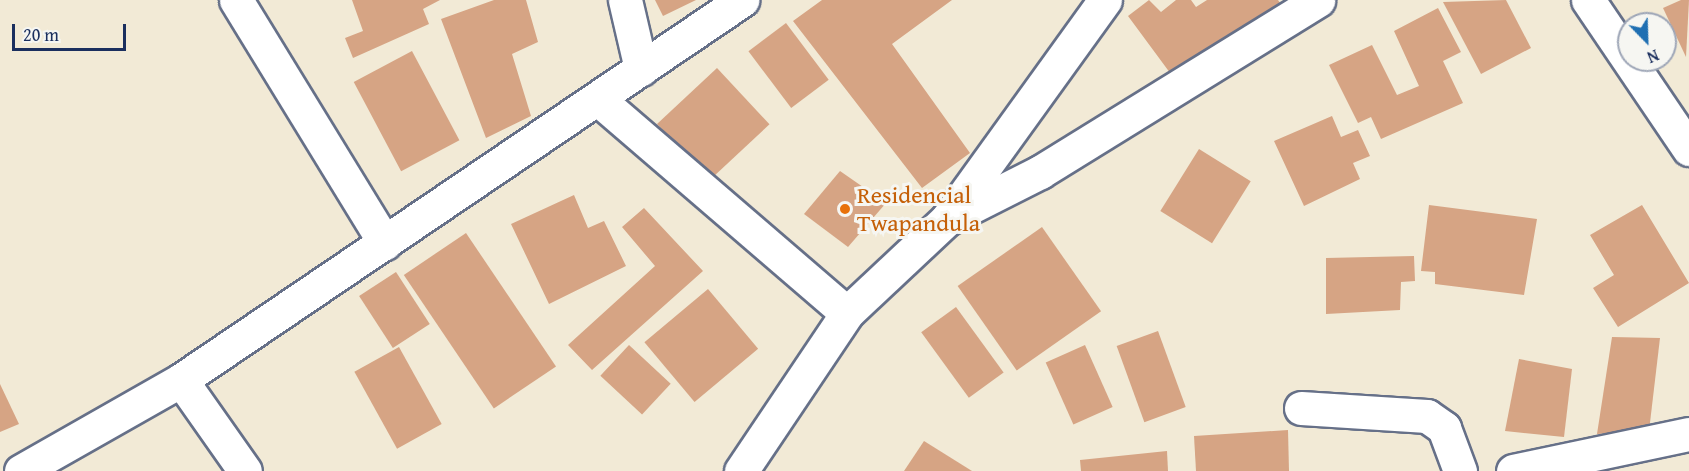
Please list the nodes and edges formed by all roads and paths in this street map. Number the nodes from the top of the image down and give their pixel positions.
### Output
1 (236, 0) edge
2 (625, 0) edge
3 (742, 0) edge
4 (1105, 0) edge
5 (1318, 0) edge
6 (1588, 0) edge
7 (641, 69) junction
8 (598, 99) junction
9 (1689, 148) edge
10 (946, 219) junction
11 (385, 243) junction
12 (847, 313) junction
13 (181, 380) junction
14 (1301, 408) dead end
15 (1689, 434) edge
16 (21, 471) edge
17 (245, 471) edge
18 (741, 471) edge
19 (1460, 471) edge
20 (1513, 471) edge

1 - 11 street
2 - 7 street
3 - 7 street
4 - 10 street
5 - 10 street
6 - 9 street
7 - 8 street
8 - 11 street
8 - 12 street
10 - 12 street
11 - 13 street
12 - 18 street
13 - 16 street
13 - 17 street
14 - 19 street
15 - 20 street

